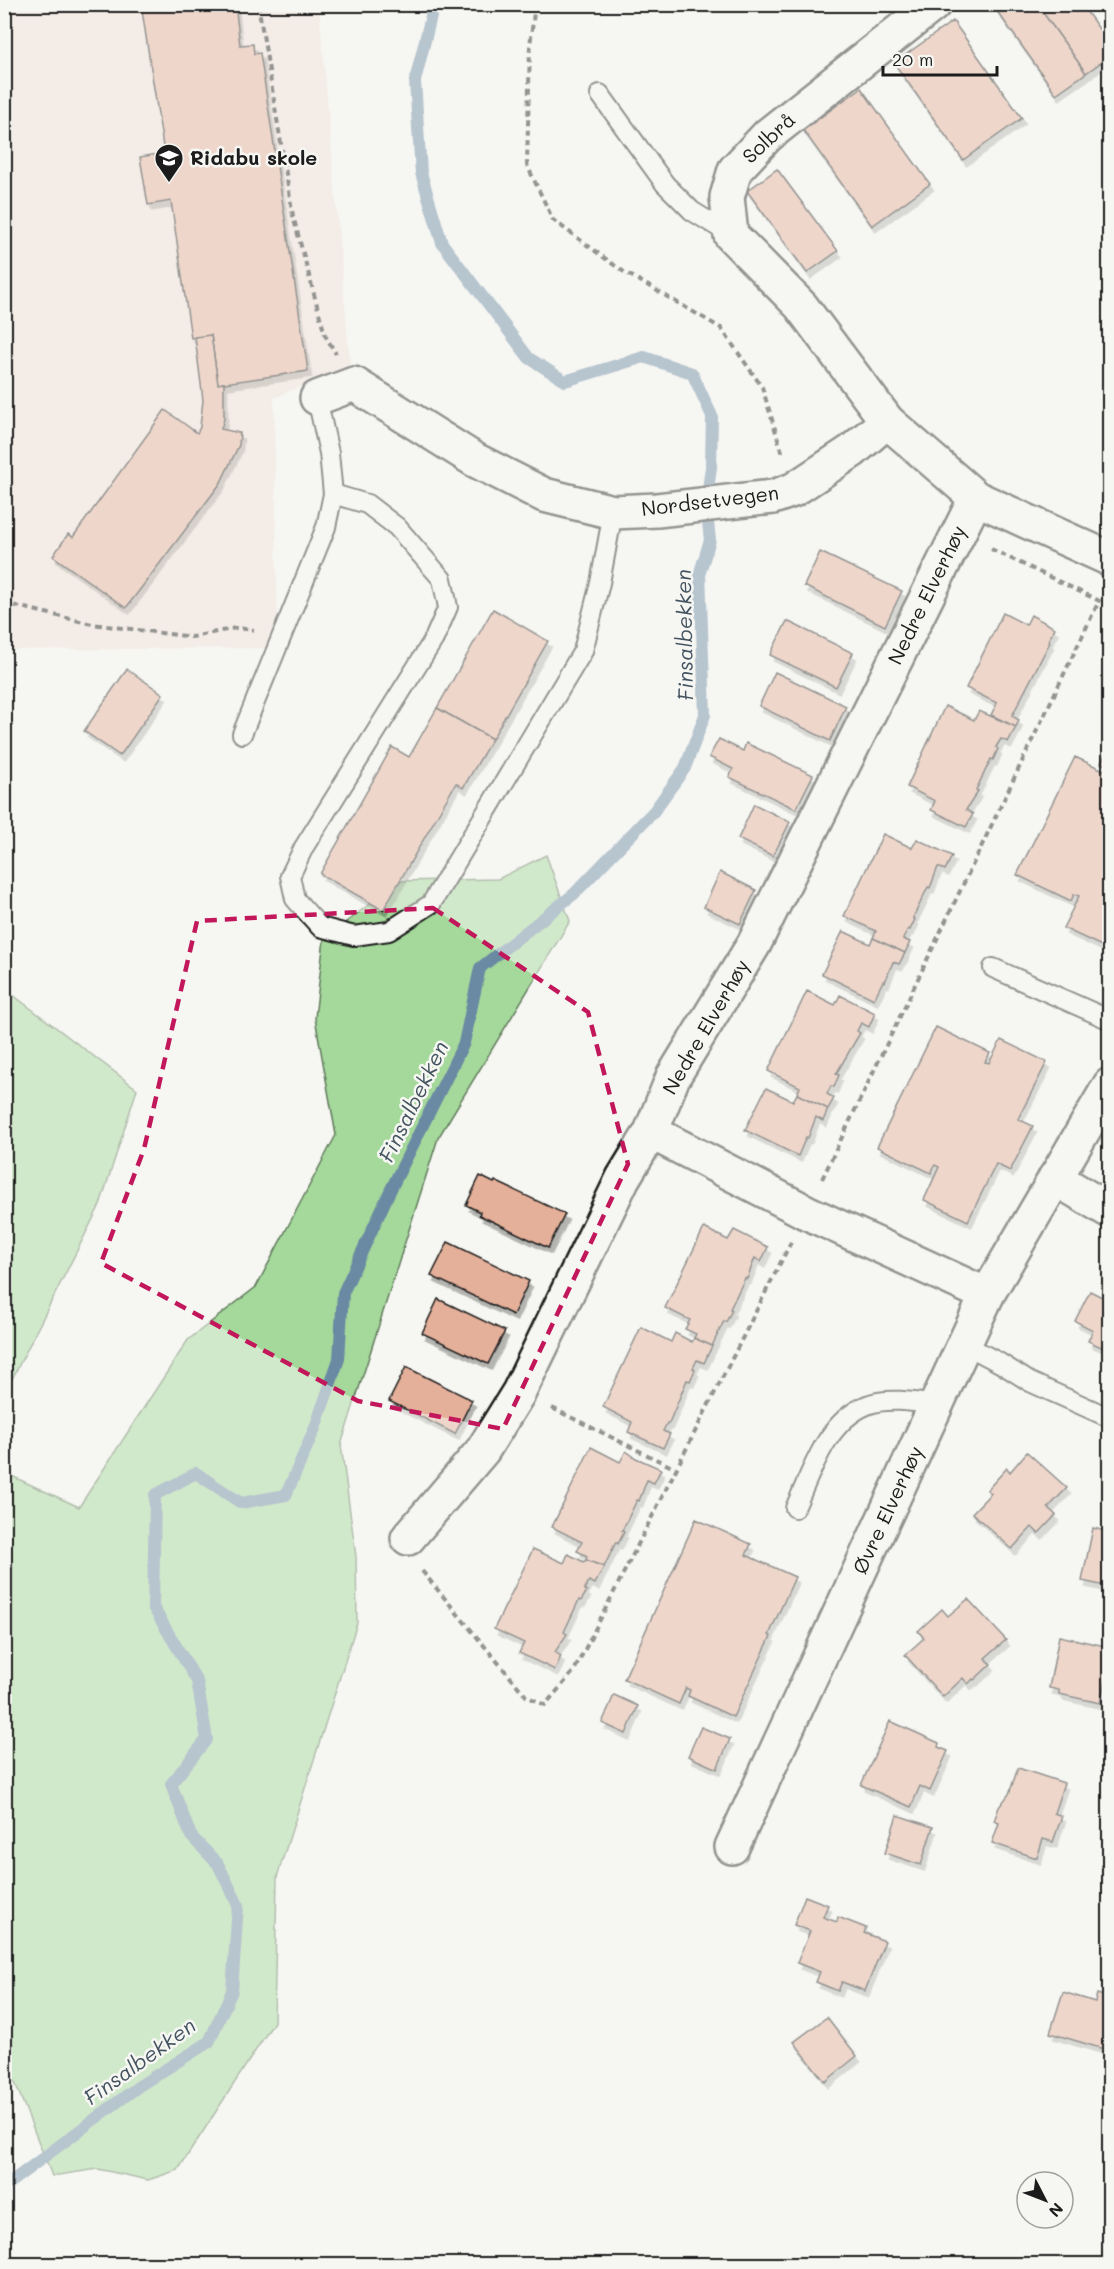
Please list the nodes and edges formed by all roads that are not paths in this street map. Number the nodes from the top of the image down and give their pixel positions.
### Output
1 (934, 4) edge
2 (600, 94) dead end
3 (731, 235) junction
4 (317, 398) joint
5 (887, 421) junction
6 (333, 494) junction
7 (976, 498) junction
8 (613, 512) junction
9 (1110, 560) edge
10 (242, 734) dead end
11 (993, 968) dead end
12 (1110, 1020) edge
13 (1110, 1085) edge
14 (651, 1132) junction
15 (1055, 1178) junction
16 (1110, 1211) edge
17 (987, 1295) junction
18 (964, 1344) junction
19 (936, 1405) junction
20 (1110, 1418) edge
21 (795, 1508) dead end
22 (408, 1538) dead end
23 (732, 1847) dead end

1 - 3 street, Solbrå
2 - 3 lane
3 - 5 street
4 - 6 lane
4 - 8 street, Nordsetvegen
5 - 7 street
5 - 8 street, Nordsetvegen
6 - 8 lane
6 - 10 lane
7 - 9 street
7 - 14 street, Nedre Elverhøy
11 - 12 lane
13 - 15 street, Øvre Elverhøy
14 - 17 street
14 - 22 street, Nedre Elverhøy
15 - 16 street
15 - 17 street, Øvre Elverhøy
17 - 18 street, Øvre Elverhøy
18 - 19 street, Øvre Elverhøy
18 - 20 lane
19 - 21 lane
19 - 23 street, Øvre Elverhøy

